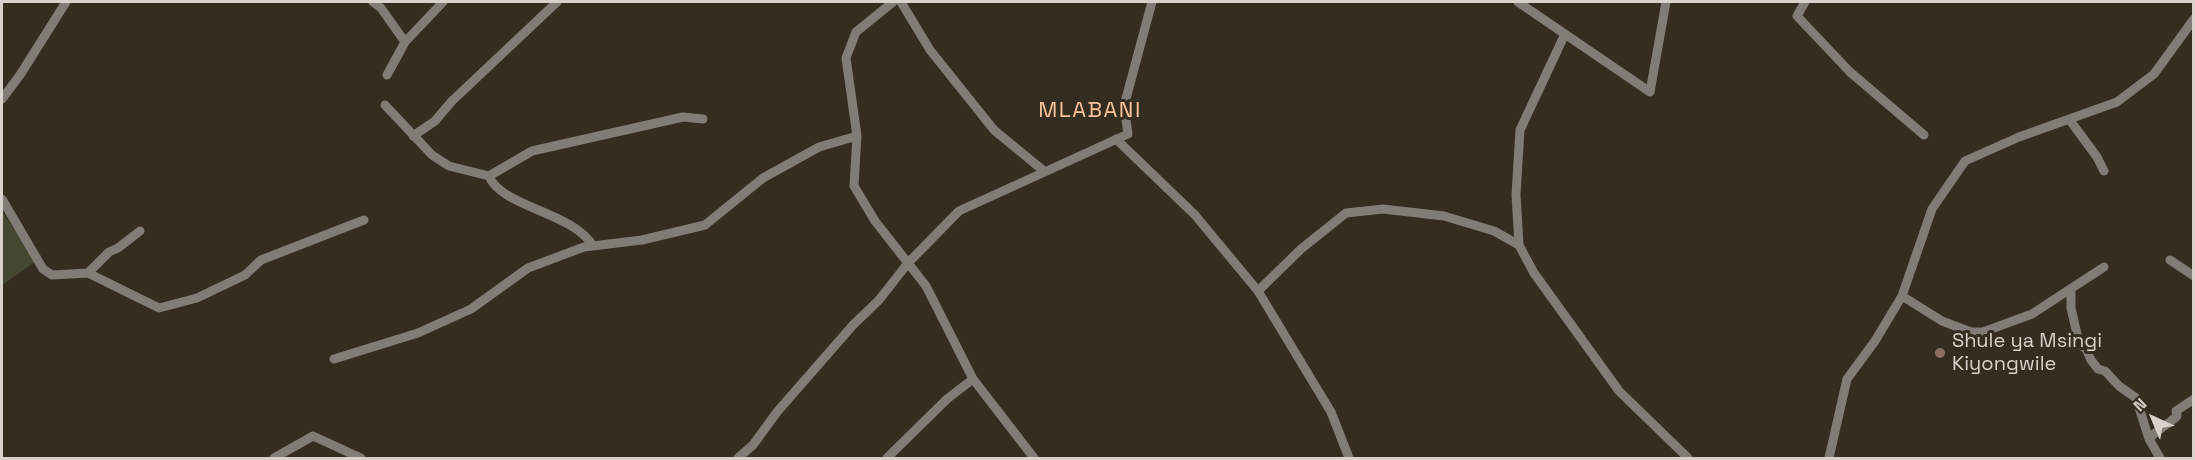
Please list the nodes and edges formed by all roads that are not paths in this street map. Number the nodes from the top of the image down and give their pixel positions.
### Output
1 (66, 2) edge
2 (373, 2) edge
3 (443, 2) edge
4 (557, 2) edge
5 (892, 2) edge
6 (901, 2) edge
7 (1152, 2) edge
8 (1518, 2) edge
9 (1666, 2) edge
10 (1805, 2) edge
11 (2193, 19) edge
12 (1565, 34) junction
13 (405, 42) junction
14 (387, 75) dead end
15 (2, 99) edge
16 (385, 105) dead end
17 (703, 119) dead end
18 (2069, 119) junction
19 (1924, 135) dead end
20 (413, 136) junction
21 (857, 136) junction
22 (1116, 139) junction
23 (2104, 171) dead end
24 (1046, 172) junction
25 (489, 176) junction
26 (2, 199) edge
27 (364, 220) dead end
28 (140, 231) dead end
29 (1519, 245) junction
30 (593, 246) junction
31 (2170, 260) dead end
32 (908, 263) junction
33 (2104, 267) dead end
34 (88, 273) junction
35 (2193, 276) edge
36 (2071, 289) junction
37 (1258, 291) junction
38 (1902, 296) junction
39 (334, 359) dead end
40 (973, 379) junction
41 (2193, 399) edge
42 (2149, 439) junction
43 (274, 459) edge
44 (360, 459) edge
45 (738, 459) edge
46 (887, 459) edge
47 (1034, 459) edge
48 (1349, 459) edge
49 (1688, 459) edge
50 (1829, 459) edge
51 (2160, 459) edge

1 - 15 street
2 - 13 street
3 - 13 street
4 - 20 street
5 - 21 street
6 - 24 street
7 - 22 street
8 - 12 street
9 - 12 street
10 - 19 street
11 - 18 street
12 - 29 street
13 - 14 street
16 - 20 street
17 - 25 street
18 - 23 street
18 - 38 street
20 - 25 street
21 - 30 street
21 - 32 street
22 - 24 street
22 - 37 street
24 - 32 street
25 - 30 street
26 - 34 street
27 - 34 street
28 - 34 street
29 - 37 street
29 - 49 street
30 - 39 street
31 - 35 street
32 - 40 street
32 - 45 street
33 - 36 street
36 - 38 street
36 - 42 street
37 - 48 street
38 - 50 street
40 - 46 street
40 - 47 street
41 - 42 street
42 - 51 street
43 - 44 street

